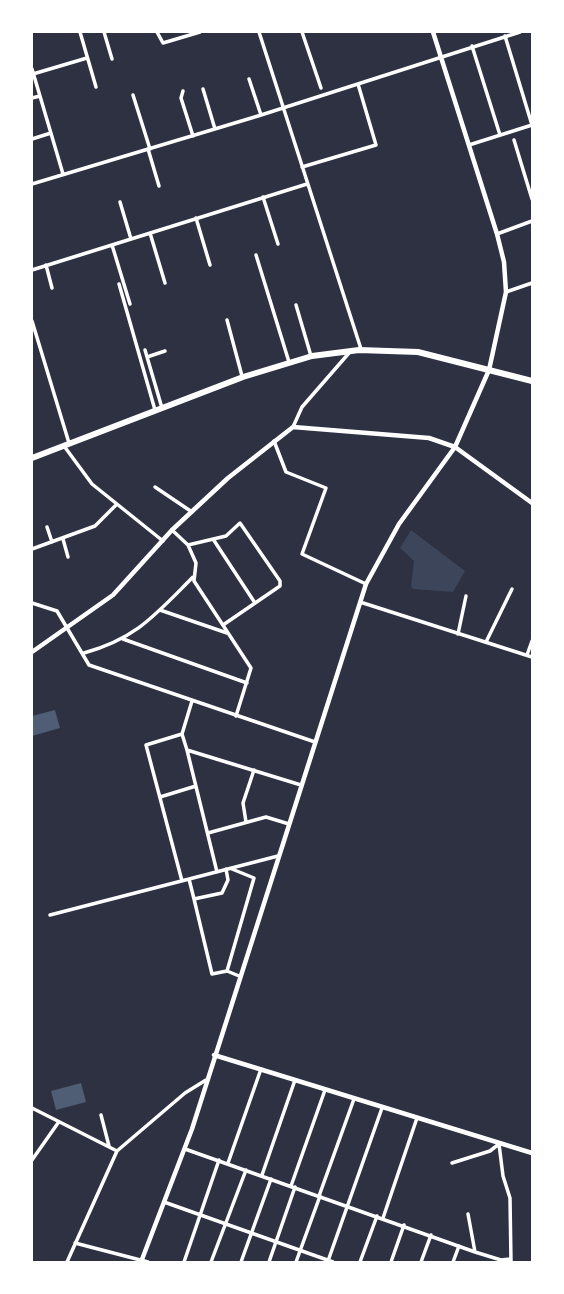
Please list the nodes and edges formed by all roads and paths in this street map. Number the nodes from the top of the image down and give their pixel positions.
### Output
1 (80, 32) edge
2 (104, 32) edge
3 (157, 32) edge
4 (200, 32) edge
5 (259, 32) edge
6 (302, 32) edge
7 (433, 32) edge
8 (520, 32) edge
9 (505, 36) junction
10 (472, 46) junction
11 (87, 58) junction
12 (442, 58) junction
13 (112, 59) dead end
14 (32, 69) edge
15 (33, 74) junction
16 (249, 79) dead end
17 (358, 84) junction
18 (96, 87) dead end
19 (321, 88) dead end
20 (202, 89) dead end
21 (183, 91) dead end
22 (133, 95) dead end
23 (40, 96) junction
24 (32, 98) edge
25 (283, 107) junction
26 (261, 115) junction
27 (532, 125) edge
28 (215, 129) junction
29 (51, 133) junction
30 (500, 135) junction
31 (193, 136) junction
32 (32, 139) edge
33 (514, 140) dead end
34 (469, 145) junction
35 (149, 149) junction
36 (302, 167) junction
37 (63, 174) junction
38 (32, 184) edge
39 (307, 184) junction
40 (159, 186) dead end
41 (263, 197) junction
42 (533, 200) edge
43 (120, 202) dead end
44 (196, 218) junction
45 (532, 221) edge
46 (533, 227) edge
47 (149, 233) junction
48 (497, 234) junction
49 (131, 239) junction
50 (278, 244) dead end
51 (112, 245) junction
52 (256, 255) dead end
53 (46, 265) junction
54 (210, 265) dead end
55 (32, 270) edge
56 (533, 283) edge
57 (119, 284) dead end
58 (165, 284) dead end
59 (52, 288) dead end
60 (506, 292) junction
61 (130, 304) dead end
62 (296, 305) dead end
63 (227, 320) dead end
64 (32, 321) edge
65 (145, 350) dead end
66 (362, 350) junction
67 (165, 351) dead end
68 (351, 351) junction
69 (311, 356) junction
70 (147, 357) junction
71 (289, 362) junction
72 (489, 370) junction
73 (243, 377) junction
74 (533, 381) edge
75 (159, 409) junction
76 (293, 427) junction
77 (274, 441) junction
78 (67, 445) junction
79 (455, 447) junction
80 (32, 458) edge
81 (155, 487) dead end
82 (533, 503) edge
83 (116, 505) junction
84 (192, 512) junction
85 (47, 527) dead end
86 (172, 530) junction
87 (62, 539) junction
88 (213, 539) junction
89 (164, 541) junction
90 (52, 542) junction
91 (188, 545) junction
92 (32, 549) edge
93 (68, 557) dead end
94 (193, 577) junction
95 (366, 584) junction
96 (512, 589) dead end
97 (466, 596) dead end
98 (360, 602) junction
99 (32, 603) edge
100 (255, 603) junction
101 (160, 610) junction
102 (223, 625) junction
103 (68, 627) junction
104 (229, 634) junction
105 (458, 634) junction
106 (122, 639) junction
107 (533, 641) edge
108 (485, 642) junction
109 (32, 652) edge
110 (84, 653) junction
111 (527, 655) junction
112 (533, 657) edge
113 (247, 683) junction
114 (192, 701) junction
115 (236, 716) junction
116 (182, 734) junction
117 (315, 742) junction
118 (187, 750) junction
119 (254, 770) junction
120 (301, 785) junction
121 (196, 786) junction
122 (160, 797) junction
123 (246, 822) junction
124 (289, 824) junction
125 (208, 833) junction
126 (278, 856) junction
127 (228, 869) junction
128 (217, 872) junction
129 (188, 879) junction
130 (182, 881) junction
131 (194, 899) junction
132 (50, 915) dead end
133 (227, 971) junction
134 (239, 976) junction
135 (214, 1055) junction
136 (261, 1069) junction
137 (206, 1080) junction
138 (295, 1080) junction
139 (325, 1090) junction
140 (354, 1099) junction
141 (32, 1108) edge
142 (382, 1108) junction
143 (101, 1115) dead end
144 (416, 1118) junction
145 (58, 1123) junction
146 (499, 1144) junction
147 (110, 1148) junction
148 (185, 1149) junction
149 (117, 1151) junction
150 (533, 1153) edge
151 (32, 1160) edge
152 (219, 1160) junction
153 (229, 1163) junction
154 (452, 1163) dead end
155 (246, 1170) junction
156 (262, 1175) junction
157 (271, 1179) junction
158 (293, 1186) junction
159 (320, 1196) junction
160 (164, 1202) junction
161 (349, 1206) junction
162 (468, 1214) dead end
163 (200, 1215) junction
164 (377, 1216) junction
165 (383, 1218) junction
166 (226, 1224) junction
167 (404, 1225) junction
168 (252, 1233) junction
169 (431, 1235) junction
170 (276, 1242) junction
171 (75, 1243) junction
172 (459, 1246) junction
173 (300, 1251) junction
174 (475, 1252) junction
175 (141, 1261) edge
176 (511, 1261) edge
177 (67, 1262) edge
178 (148, 1262) edge
179 (184, 1262) edge
180 (211, 1262) edge
181 (241, 1262) edge
182 (269, 1262) edge
183 (296, 1262) edge
184 (330, 1262) edge
185 (360, 1262) edge
186 (391, 1262) edge
187 (421, 1262) edge
188 (453, 1262) edge

1 - 11 street
2 - 13 street
3 - 4 street
5 - 25 street
6 - 19 street
7 - 12 street
8 - 9 street
9 - 10 street
9 - 27 street
10 - 12 street
10 - 30 street
11 - 15 street
11 - 18 street
12 - 17 street
12 - 34 street
14 - 15 street
15 - 23 street
16 - 26 street
17 - 25 street
17 - 36 street
20 - 28 street
21 - 31 street
22 - 35 street
23 - 24 street
23 - 29 street
25 - 26 street
25 - 36 street
26 - 28 street
27 - 30 street
28 - 31 street
29 - 32 street
29 - 37 street
30 - 34 street
31 - 35 street
33 - 42 street
34 - 48 street
35 - 37 street
35 - 40 street
36 - 39 street
37 - 38 street
39 - 41 street
39 - 66 street
41 - 44 street
41 - 50 street
43 - 49 street
44 - 47 street
44 - 54 street
45 - 46 street
45 - 48 street
47 - 49 street
47 - 58 street
48 - 60 street
49 - 51 street
51 - 53 street
51 - 61 street
52 - 71 street
53 - 55 street
53 - 59 street
56 - 60 street
57 - 75 street
60 - 72 street
62 - 69 street
63 - 73 street
64 - 78 street
65 - 70 street
66 - 68 highway
66 - 72 highway
67 - 70 street
68 - 69 highway
68 - 76 street
69 - 71 highway
70 - 75 street
71 - 73 highway
72 - 74 highway
72 - 79 street
73 - 75 highway
75 - 78 highway
76 - 77 street
76 - 79 street
77 - 84 street
77 - 95 street
78 - 80 highway
78 - 83 street
79 - 82 street
79 - 95 street
81 - 84 street
83 - 87 street
83 - 89 street
84 - 86 street
85 - 90 street
86 - 89 street
86 - 91 street
87 - 90 street
87 - 93 street
88 - 91 street
88 - 100 street
88 - 100 street
89 - 103 street
90 - 92 street
91 - 94 street
94 - 101 street
94 - 102 street
95 - 98 street
96 - 108 street
97 - 105 street
98 - 105 street
98 - 117 street
99 - 103 street
100 - 102 street
101 - 104 street
101 - 106 street
102 - 104 street
103 - 109 street
103 - 110 street
104 - 113 street
105 - 108 street
106 - 110 street
106 - 113 street
107 - 111 street
108 - 111 street
110 - 114 street
111 - 112 street
113 - 115 street
114 - 115 street
114 - 116 street
115 - 117 street
116 - 118 street
116 - 122 street
117 - 120 street
118 - 119 street
118 - 121 street
119 - 120 street
119 - 123 street
120 - 124 street
121 - 122 street
121 - 125 street
122 - 130 street
123 - 124 street
123 - 125 street
124 - 126 street
125 - 128 street
126 - 127 street
126 - 134 street
127 - 128 street
127 - 131 street
127 - 133 street
128 - 129 street
129 - 130 street
129 - 131 street
130 - 132 street
131 - 133 street
133 - 134 street
134 - 135 street
135 - 136 street
135 - 137 street
136 - 138 street
136 - 153 street
137 - 148 street
137 - 149 street
138 - 139 street
138 - 156 street
139 - 140 street
139 - 158 street
140 - 142 street
140 - 159 street
141 - 145 street
142 - 144 street
142 - 161 street
143 - 147 street
144 - 146 street
144 - 165 street
145 - 147 street
145 - 151 street
146 - 150 street
146 - 154 street
146 - 176 street
147 - 149 street
148 - 152 street
148 - 160 street
149 - 171 street
152 - 153 street
152 - 163 street
153 - 155 street
155 - 156 street
155 - 166 street
156 - 157 street
157 - 158 street
157 - 168 street
158 - 159 street
158 - 170 street
159 - 161 street
159 - 173 street
160 - 163 street
160 - 175 street
161 - 164 street
161 - 184 street
162 - 174 street
163 - 166 street
163 - 179 street
164 - 165 street
164 - 185 street
165 - 167 street
166 - 168 street
166 - 180 street
167 - 169 street
167 - 186 street
168 - 170 street
168 - 181 street
169 - 172 street
169 - 187 street
170 - 173 street
170 - 182 street
171 - 175 street
171 - 177 street
172 - 174 street
172 - 188 street
173 - 183 street
173 - 184 street
174 - 176 street
175 - 178 street

